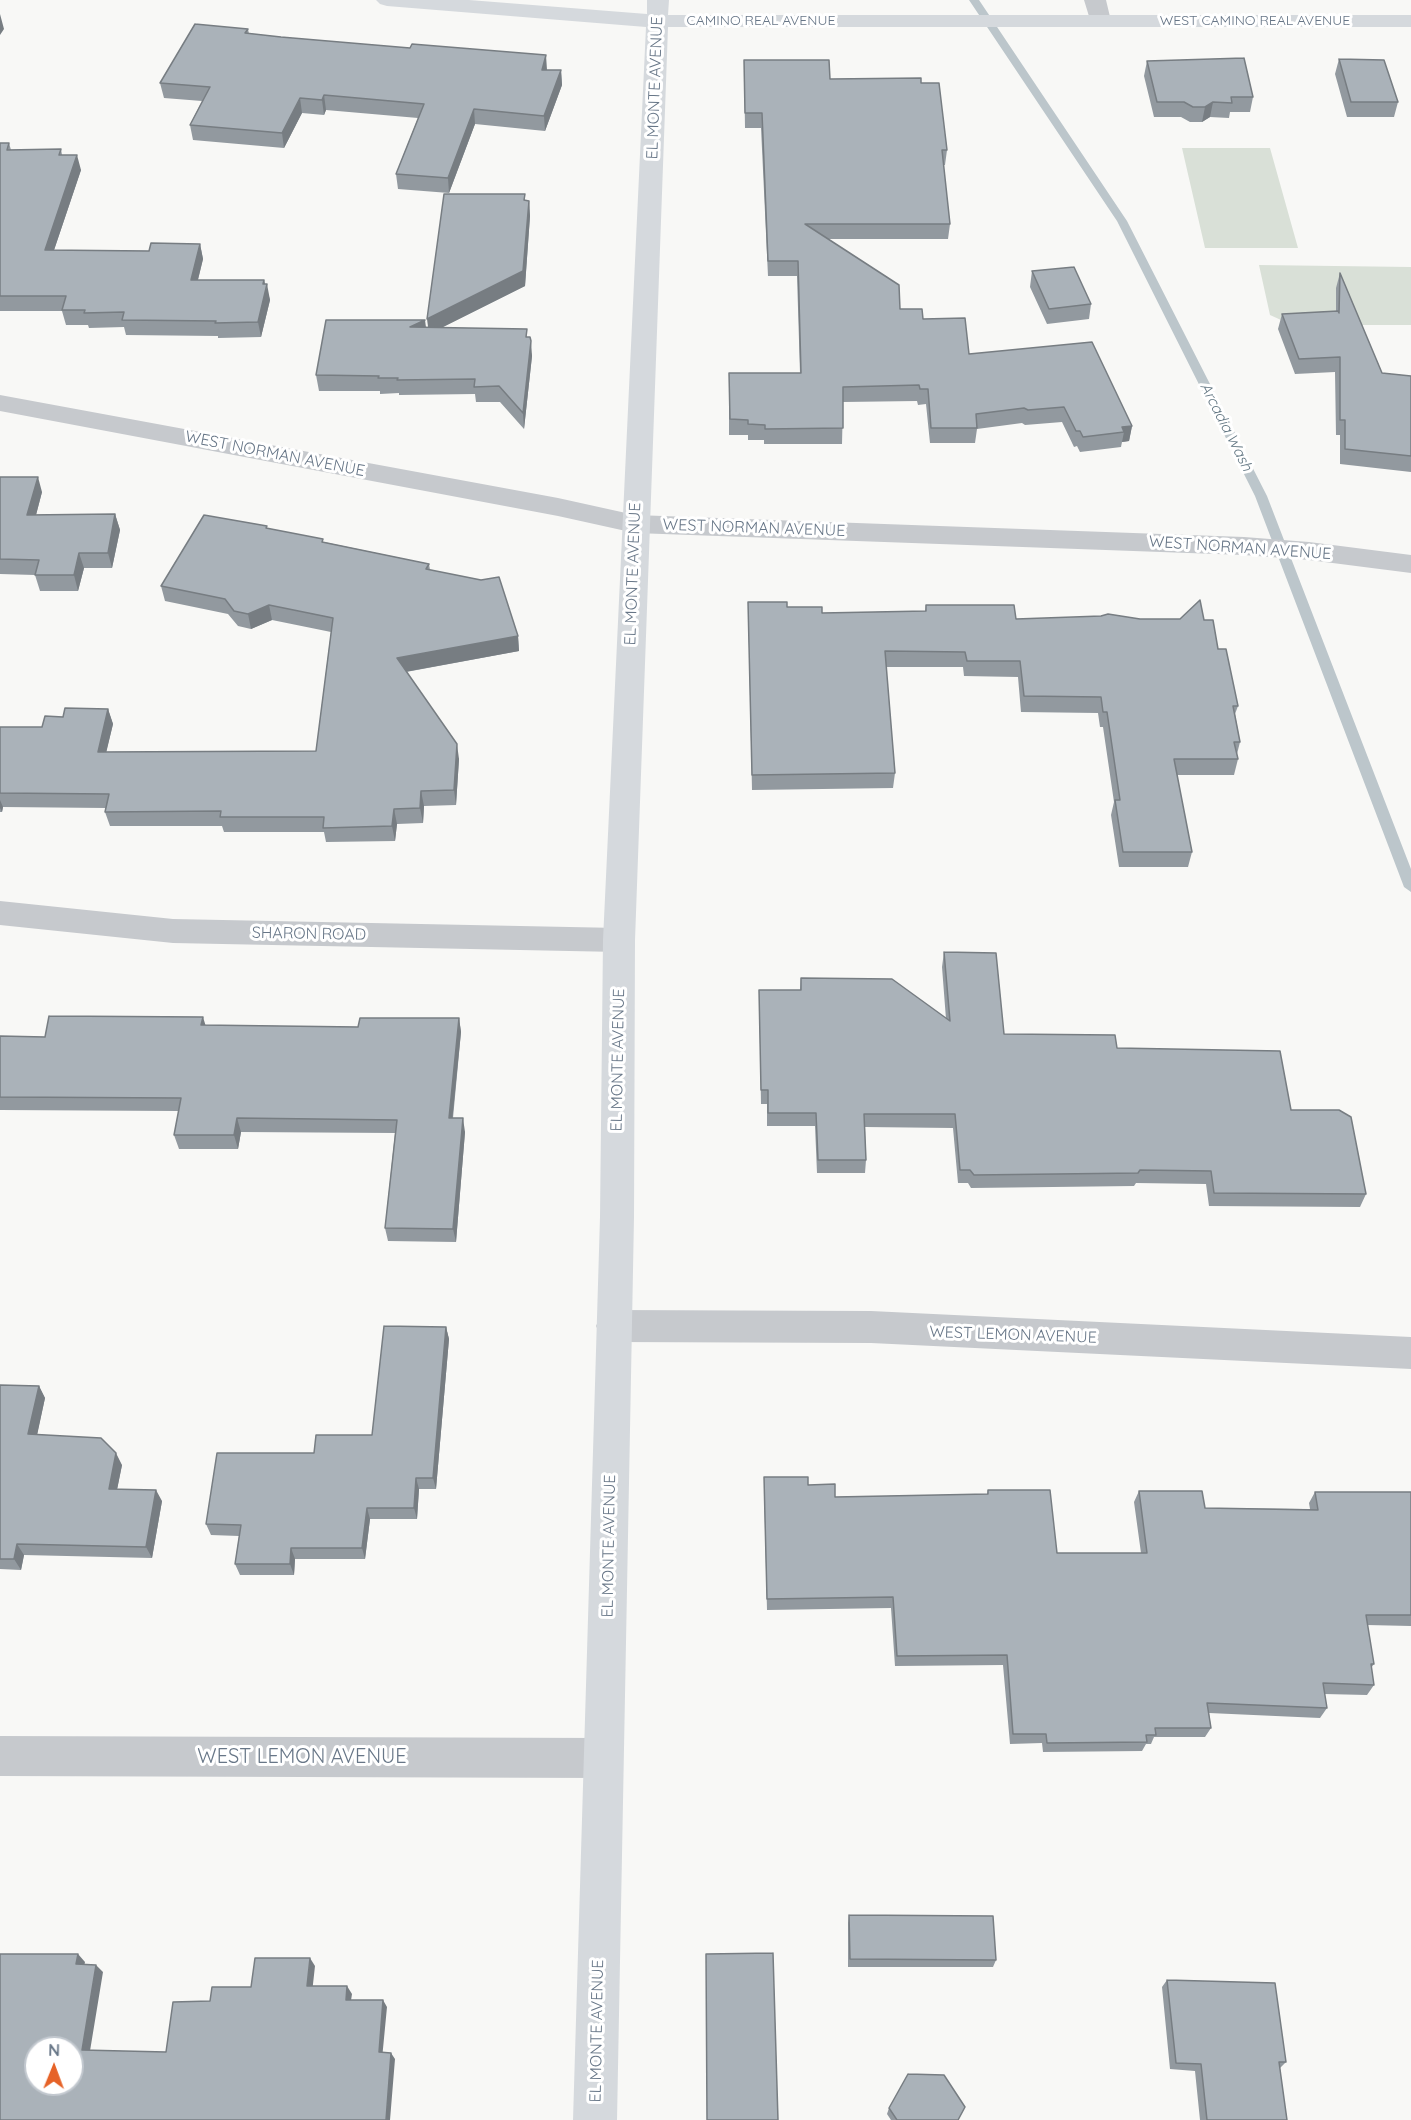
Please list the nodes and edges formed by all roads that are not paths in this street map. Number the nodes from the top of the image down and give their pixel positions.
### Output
1 (387, 0) edge
2 (1098, 10) edge
3 (658, 11) edge
4 (1411, 21) edge
5 (0, 403) edge
6 (635, 524) junction
7 (1411, 564) edge
8 (0, 913) edge
9 (619, 940) junction
10 (614, 1326) junction
11 (1411, 1353) edge
12 (0, 1756) edge
13 (603, 1758) junction
14 (595, 2120) edge

1 - 3 street, CAMINO REAL AVENUE
2 - 3 street, CAMINO REAL AVENUE
2 - 4 street, WEST CAMINO REAL AVENUE
3 - 6 street, EL MONTE AVENUE
5 - 6 street, WEST NORMAN AVENUE
6 - 7 street, WEST NORMAN AVENUE
6 - 9 street, EL MONTE AVENUE
8 - 9 street, SHARON ROAD
9 - 10 street, EL MONTE AVENUE
10 - 11 street, WEST LEMON AVENUE
10 - 13 street, EL MONTE AVENUE
12 - 13 street, WEST LEMON AVENUE
13 - 14 street, EL MONTE AVENUE

